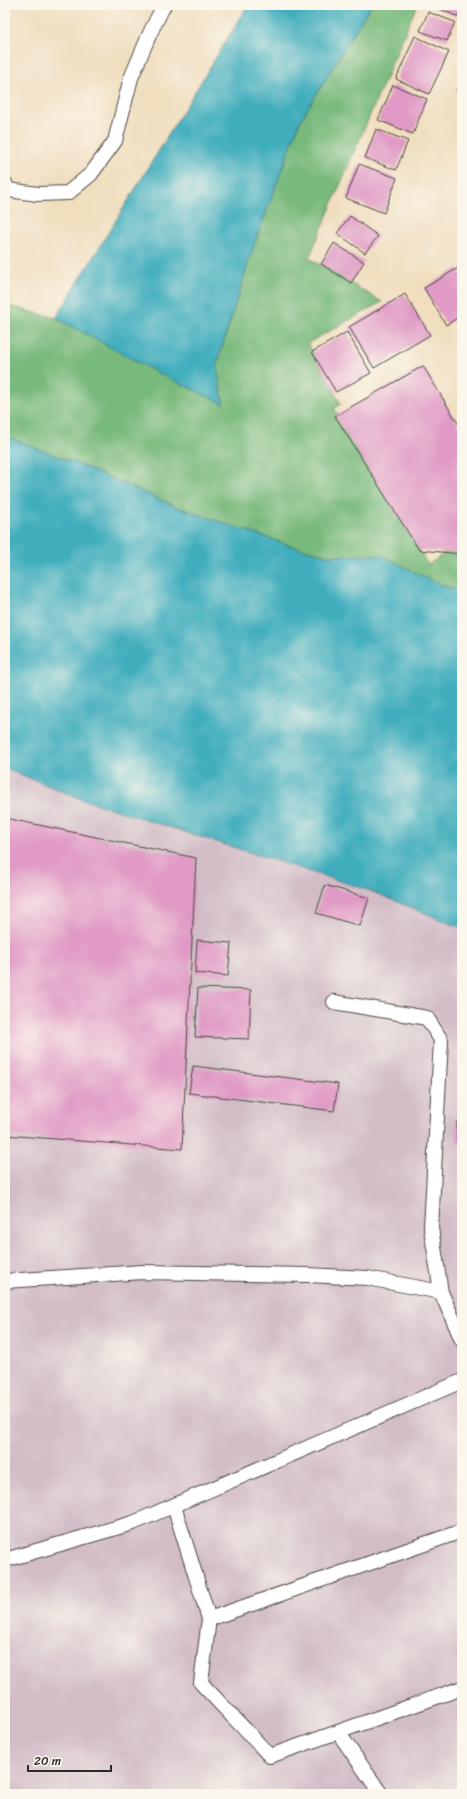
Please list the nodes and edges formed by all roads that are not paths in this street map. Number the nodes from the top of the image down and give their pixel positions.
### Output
1 (164, 5) edge
2 (5, 182) edge
3 (334, 1002) dead end
4 (5, 1281) edge
5 (441, 1292) junction
6 (462, 1340) edge
7 (462, 1381) edge
8 (174, 1506) junction
9 (462, 1531) edge
10 (5, 1560) edge
11 (209, 1619) junction
12 (462, 1688) edge
13 (338, 1732) junction
14 (381, 1794) edge

1 - 2 lane
3 - 5 lane
4 - 5 lane
5 - 6 lane
7 - 8 lane
8 - 10 lane
8 - 11 lane
9 - 11 lane
11 - 13 lane
12 - 13 lane
13 - 14 lane

